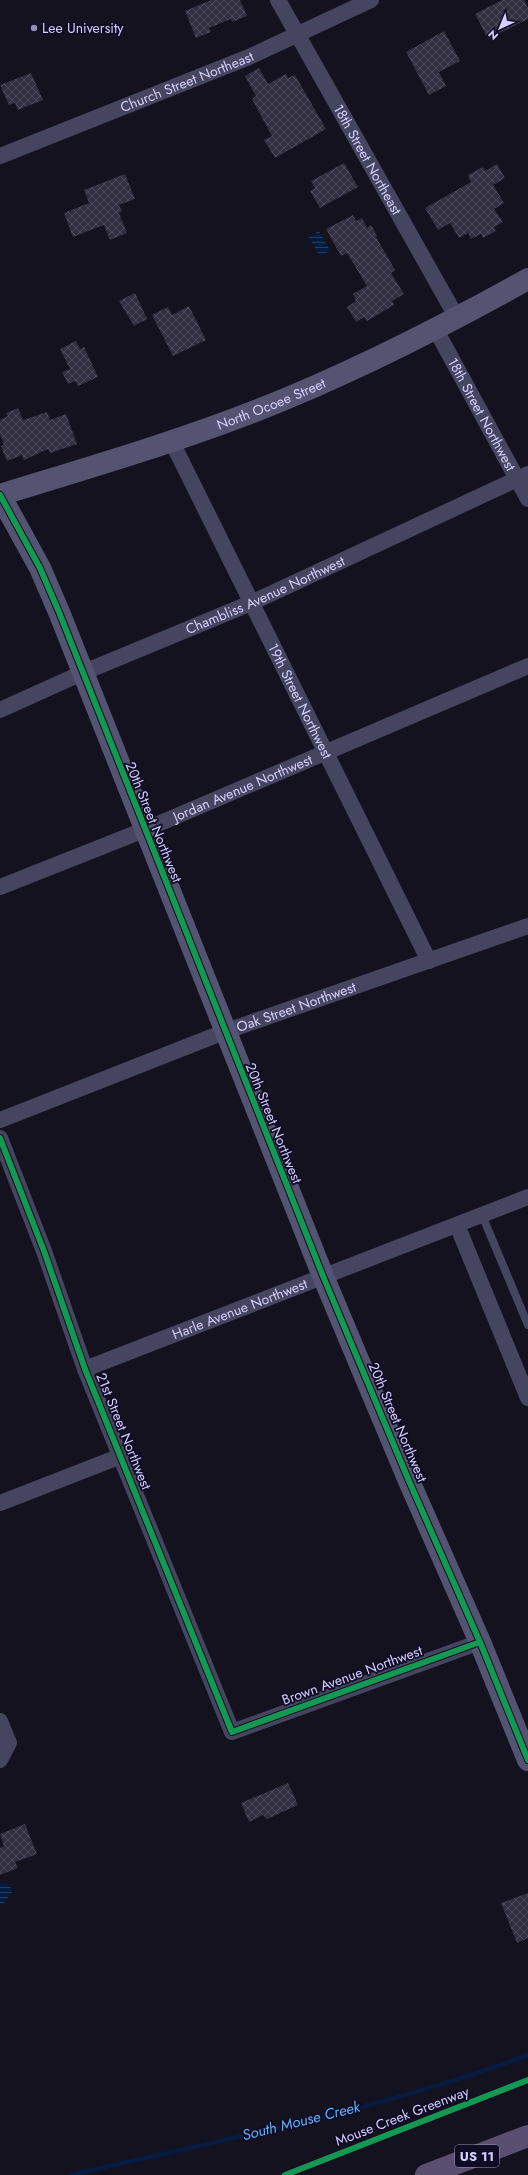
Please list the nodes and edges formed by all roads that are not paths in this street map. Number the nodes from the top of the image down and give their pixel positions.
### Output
1 (278, 0) edge
2 (370, 0) edge
3 (298, 34) junction
4 (0, 156) edge
5 (528, 280) edge
6 (457, 318) junction
7 (436, 330) junction
8 (172, 442) junction
9 (523, 477) edge
10 (0, 495) edge
11 (528, 499) edge
12 (251, 603) junction
13 (528, 666) edge
14 (82, 673) junction
15 (0, 710) edge
16 (327, 752) junction
17 (144, 830) junction
18 (0, 887) edge
19 (528, 926) edge
20 (429, 961) junction
21 (224, 1032) junction
22 (0, 1120) edge
23 (0, 1138) edge
24 (528, 1197) edge
25 (482, 1215) junction
26 (457, 1225) junction
27 (323, 1276) junction
28 (528, 1325) edge
29 (86, 1370) junction
30 (528, 1398) edge
31 (121, 1456) junction
32 (0, 1503) edge
33 (480, 1642) junction
34 (0, 1721) edge
35 (523, 1728) edge
36 (232, 1732) joint
37 (0, 1760) edge
38 (528, 1760) edge
39 (528, 2136) edge
40 (426, 2175) edge

1 - 3 street, 18th Street Northeast
2 - 3 street, Church Street Northeast
3 - 4 street, Church Street Northeast
3 - 6 street, 18th Street Northeast
5 - 6 street, North Ocoee Street
6 - 7 street, North Ocoee Street
7 - 8 street, North Ocoee Street
7 - 9 street, 18th Street Northwest
8 - 10 street, North Ocoee Street
8 - 12 street, 19th Street Northwest
9 - 11 street, 18th Street Northwest
9 - 12 street, Chambliss Avenue Northwest
10 - 14 street, 20th Street Northwest
12 - 14 street, Chambliss Avenue Northwest
12 - 16 street, 19th Street Northwest
13 - 16 street, Jordan Avenue Northwest
14 - 15 street, Chambliss Avenue Northwest
14 - 17 street, 20th Street Northwest
16 - 17 street, Jordan Avenue Northwest
16 - 20 street, 19th Street Northwest
17 - 18 street, Jordan Avenue Northwest
17 - 21 street, 20th Street Northwest
19 - 20 street, Oak Street Northwest
20 - 21 street, Oak Street Northwest
21 - 22 street, Oak Street Northwest
21 - 27 street, 20th Street Northwest
23 - 29 street, 21st Street Northwest
24 - 25 street, Harle Avenue Northwest
25 - 26 street, Harle Avenue Northwest
25 - 28 lane
26 - 27 street, Harle Avenue Northwest
26 - 30 street
27 - 29 street, Harle Avenue Northwest
27 - 33 street, 20th Street Northwest
29 - 31 street, 21st Street Northwest
31 - 32 street
31 - 36 street, 21st Street Northwest
33 - 35 street, 20th Street Northwest
33 - 36 street, Brown Avenue Northwest
34 - 37 street
35 - 38 street, 20th Street Northwest
39 - 40 main road, US 11

